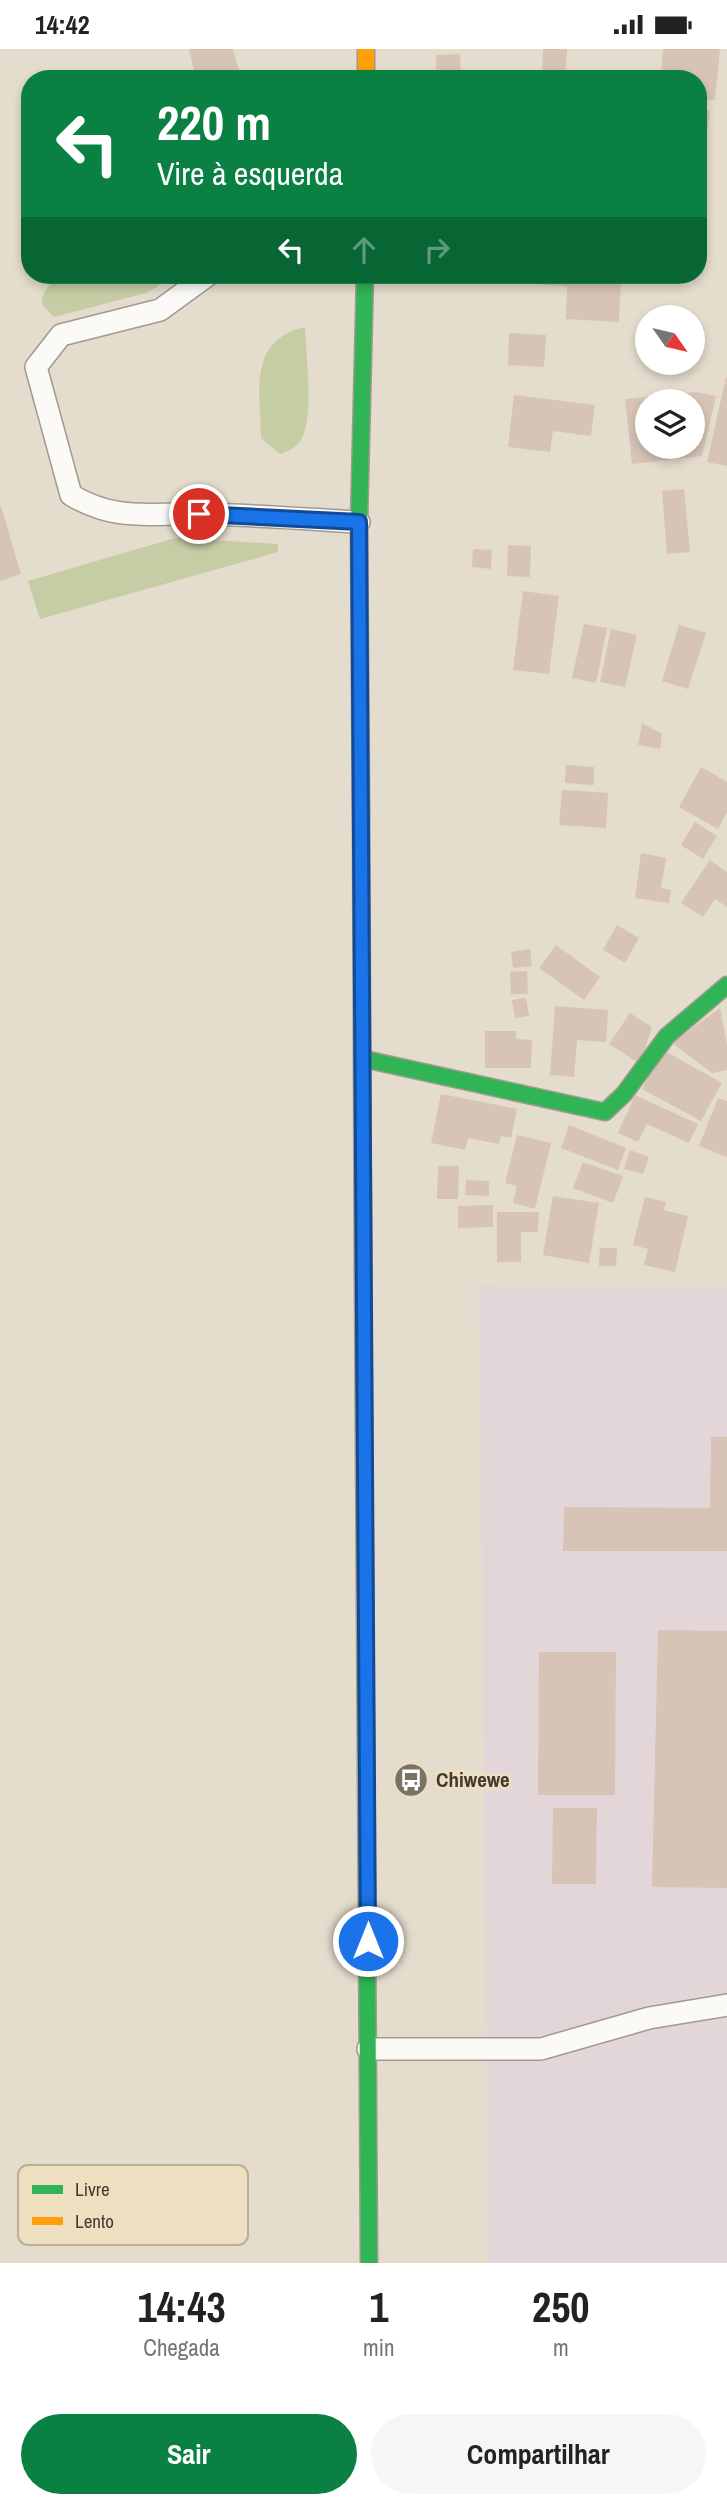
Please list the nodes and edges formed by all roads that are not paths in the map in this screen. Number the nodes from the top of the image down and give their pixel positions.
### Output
1 (366, 49) edge
2 (366, 70) edge
3 (196, 284) edge
4 (365, 284) edge
5 (359, 522) junction
6 (727, 985) edge
7 (363, 1059) junction
8 (727, 2005) edge
9 (368, 2049) junction
10 (369, 2263) edge

1 - 2 main road
3 - 5 lane
4 - 5 main road
5 - 7 main road
6 - 7 main road
7 - 9 main road
8 - 9 lane
9 - 10 main road

